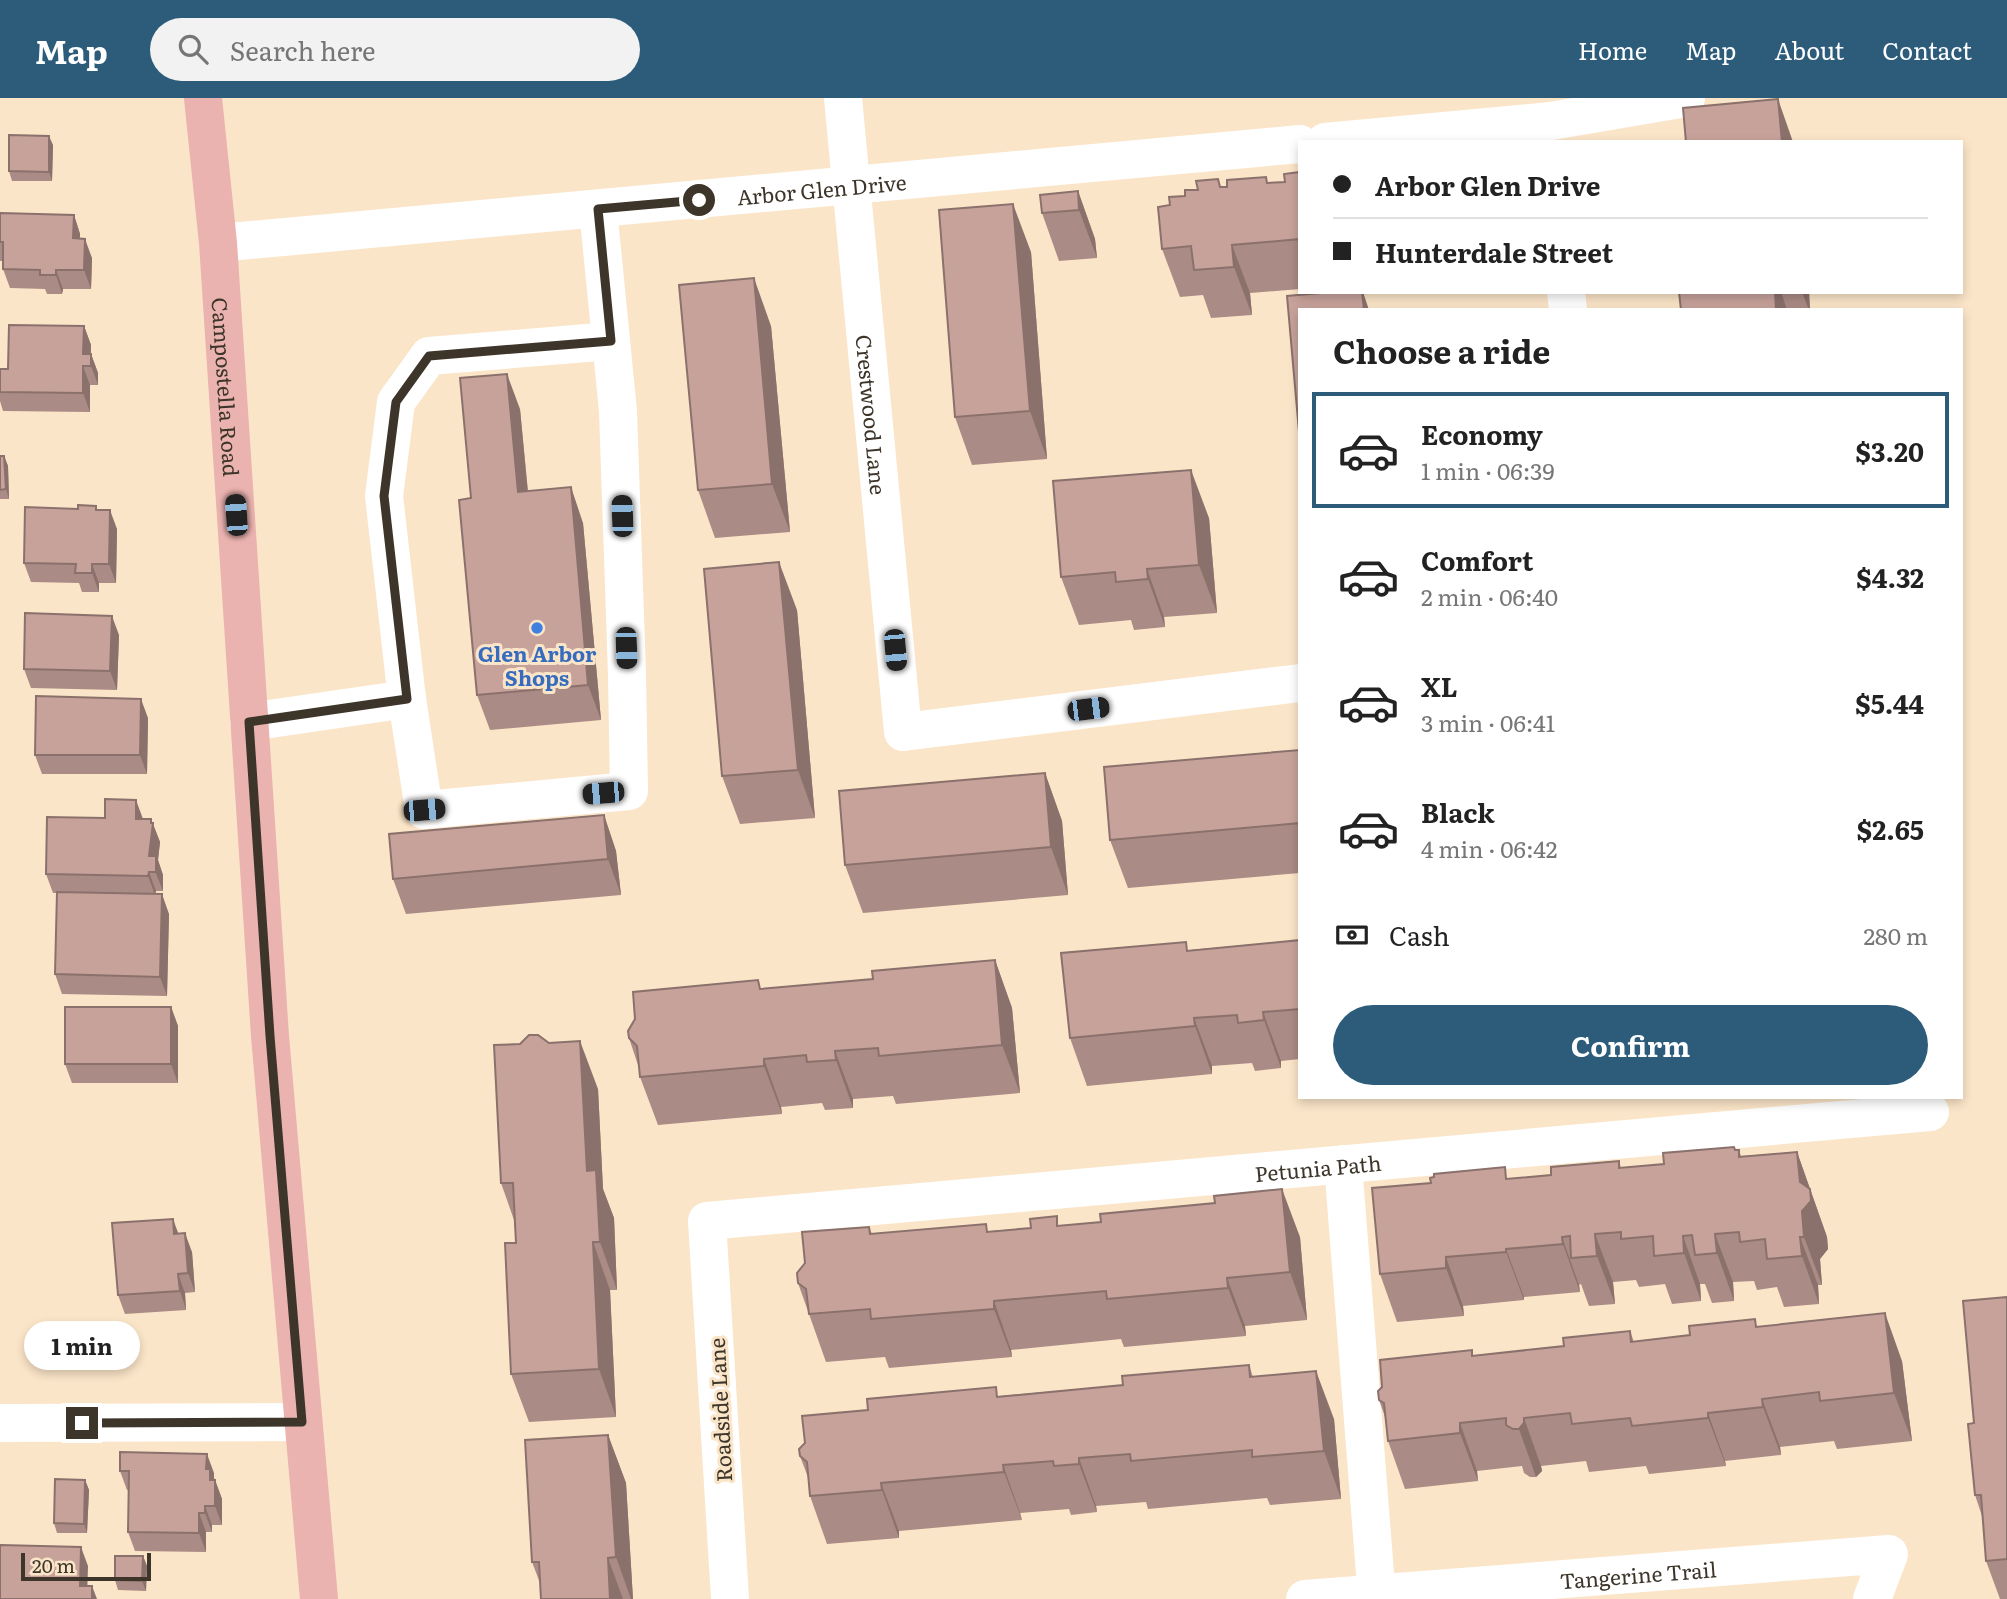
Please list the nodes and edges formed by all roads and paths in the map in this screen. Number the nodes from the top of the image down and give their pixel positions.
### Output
1 (203, 98) edge
2 (843, 98) edge
3 (1686, 98) edge
4 (1550, 120) edge
5 (1345, 140) edge
6 (1298, 144) edge
7 (851, 186) junction
8 (598, 209) junction
9 (218, 243) junction
10 (611, 341) junction
11 (1298, 683) edge
12 (407, 699) junction
13 (249, 722) junction
14 (1930, 1112) dead end
15 (1343, 1164) junction
16 (708, 1220) joint
17 (302, 1422) junction
18 (0, 1423) edge
19 (1377, 1596) edge
20 (318, 1599) edge
21 (730, 1599) edge
22 (1305, 1599) edge
23 (1872, 1599) edge

1 - 9 main road, Campostella Road
2 - 7 street, Crestwood Lane
3 - 4 street
4 - 5 street
6 - 7 street, Arbor Glen Drive
7 - 8 street, Arbor Glen Drive
7 - 11 street, Crestwood Lane
8 - 9 street, Arbor Glen Drive
8 - 10 street
9 - 13 main road, Campostella Road
10 - 12 street
10 - 12 street
12 - 13 street
13 - 17 main road, Campostella Road
14 - 15 street, Petunia Path
15 - 16 street, Petunia Path
15 - 19 street
16 - 21 street, Roadside Lane
17 - 18 street
17 - 20 main road, Campostella Road
19 - 22 street, Tangerine Trail
19 - 23 street, Tangerine Trail

